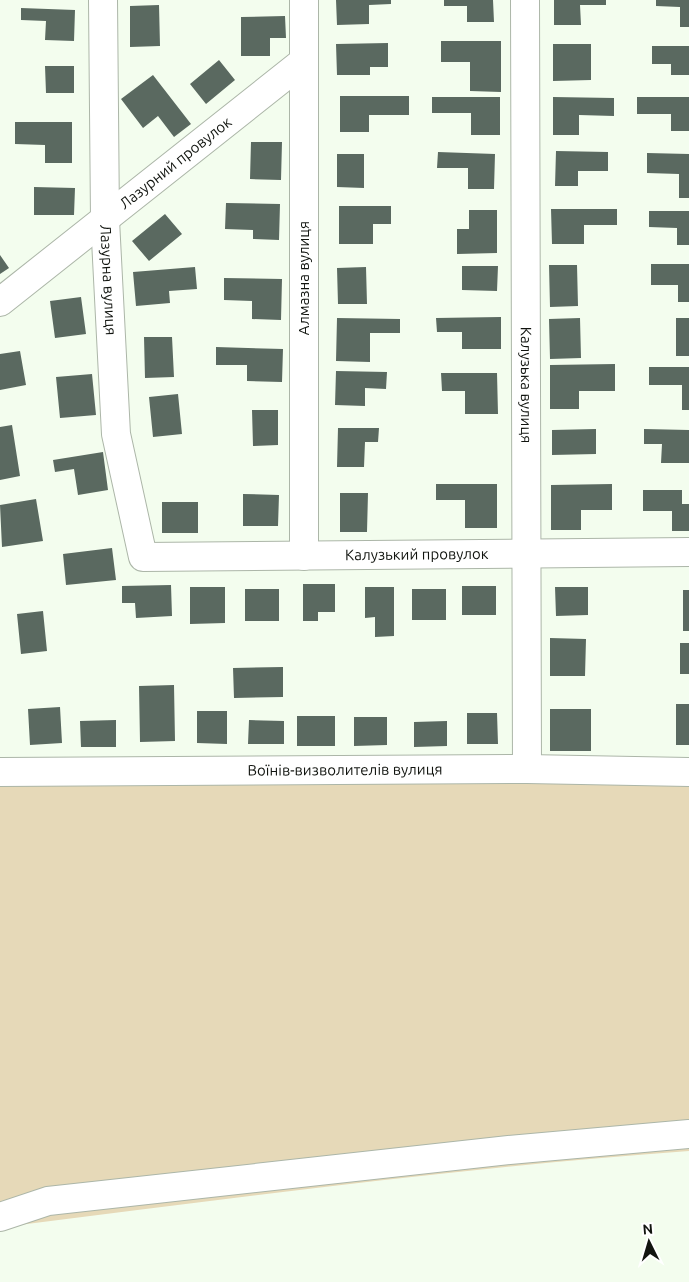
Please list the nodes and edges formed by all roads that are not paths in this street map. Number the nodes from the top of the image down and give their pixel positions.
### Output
1 (103, 0) edge
2 (304, 0) edge
3 (525, 0) edge
4 (304, 61) junction
5 (105, 220) junction
6 (0, 302) edge
7 (689, 552) edge
8 (527, 554) junction
9 (304, 556) junction
10 (143, 557) joint
11 (527, 769) junction
12 (0, 772) edge
13 (689, 772) edge
14 (689, 1134) edge
15 (0, 1217) edge

1 - 5 street, Лазурна вулиця
2 - 4 street, Алмазна вулиця
3 - 8 street, Калузька вулиця
4 - 5 street, Лазурний провулок
4 - 9 street, Алмазна вулиця
5 - 6 street, Лазурний провулок
5 - 10 street, Лазурна вулиця
7 - 8 street, Калузький провулок
8 - 9 street, Калузький провулок
8 - 11 street, Калузька вулиця
9 - 10 street, Калузький провулок
11 - 12 street, Воїнів-визволителів вулиця
11 - 13 street, Воїнів-визволителів вулиця
14 - 15 street

